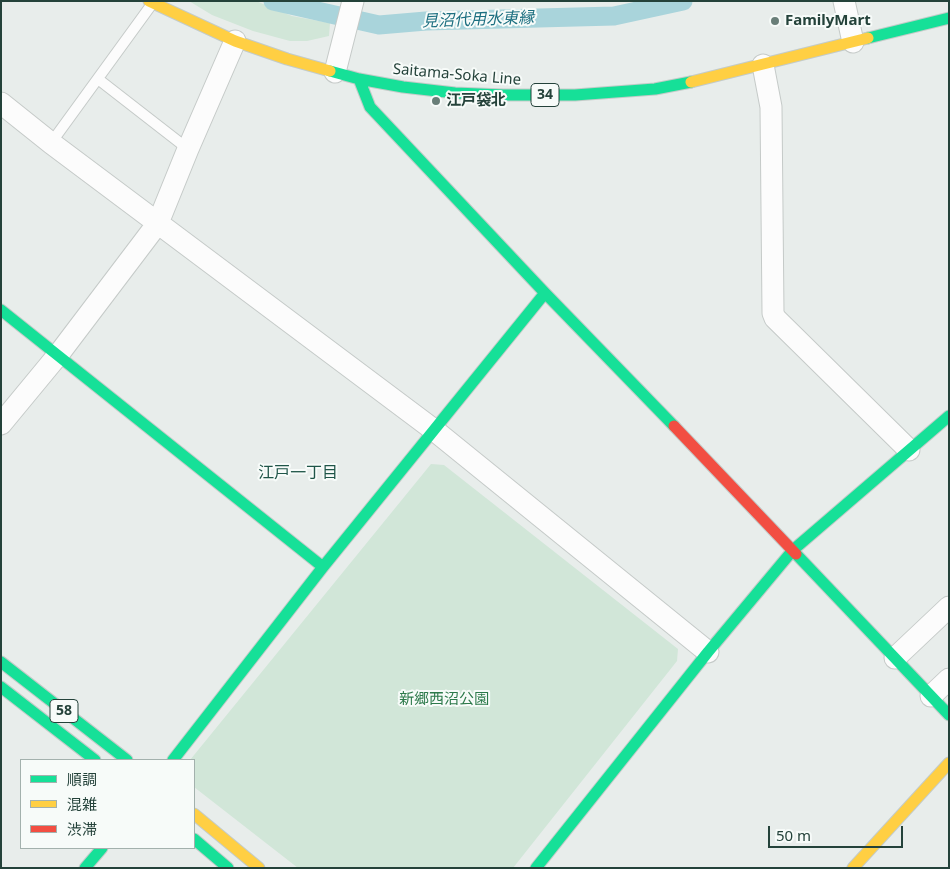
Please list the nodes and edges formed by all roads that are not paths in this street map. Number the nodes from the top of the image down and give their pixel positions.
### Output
1 (352, 1) edge
2 (844, 1) edge
3 (151, 2) edge
4 (949, 18) edge
5 (235, 41) junction
6 (853, 42) junction
7 (763, 65) junction
8 (335, 72) junction
9 (98, 78) junction
10 (359, 79) junction
11 (1, 103) edge
12 (51, 143) junction
13 (188, 149) junction
14 (158, 223) junction
15 (545, 293) junction
16 (1, 310) edge
17 (58, 355) junction
18 (949, 416) edge
19 (1, 424) edge
20 (434, 430) junction
21 (909, 450) junction
22 (792, 550) junction
23 (323, 567) junction
24 (949, 607) edge
25 (708, 652) junction
26 (895, 658) junction
27 (1, 662) edge
28 (949, 679) edge
29 (1, 687) edge
30 (931, 696) junction
31 (949, 716) edge
32 (94, 759) edge
33 (126, 759) edge
34 (174, 759) edge
35 (949, 763) edge
36 (195, 815) edge
37 (195, 841) edge
38 (101, 849) edge
39 (86, 868) edge
40 (228, 868) edge
41 (259, 868) edge
42 (536, 868) edge
43 (853, 868) edge

1 - 8 street
2 - 6 street
3 - 5 street, Saitama-Soka Line / 34
3 - 9 lane
4 - 6 street, Saitama-Soka Line / 34
5 - 8 street, Saitama-Soka Line / 34
5 - 13 street
6 - 7 street, Saitama-Soka Line / 34
7 - 10 street, Saitama-Soka Line / 34
7 - 21 street
8 - 10 street, Saitama-Soka Line / 34
9 - 12 lane
9 - 13 lane
10 - 15 street
11 - 12 street
12 - 14 street
13 - 14 street
14 - 17 street
14 - 20 street
15 - 20 street
15 - 22 street
16 - 17 street
17 - 19 street
17 - 23 street
18 - 21 street
20 - 23 street
20 - 25 street
21 - 22 street
22 - 25 street
22 - 26 street
23 - 34 street
24 - 26 street
25 - 42 street
26 - 30 street
27 - 33 street, 58
28 - 30 street
29 - 32 street, 58
30 - 31 street
35 - 43 street
36 - 41 street
37 - 40 street
38 - 39 street

